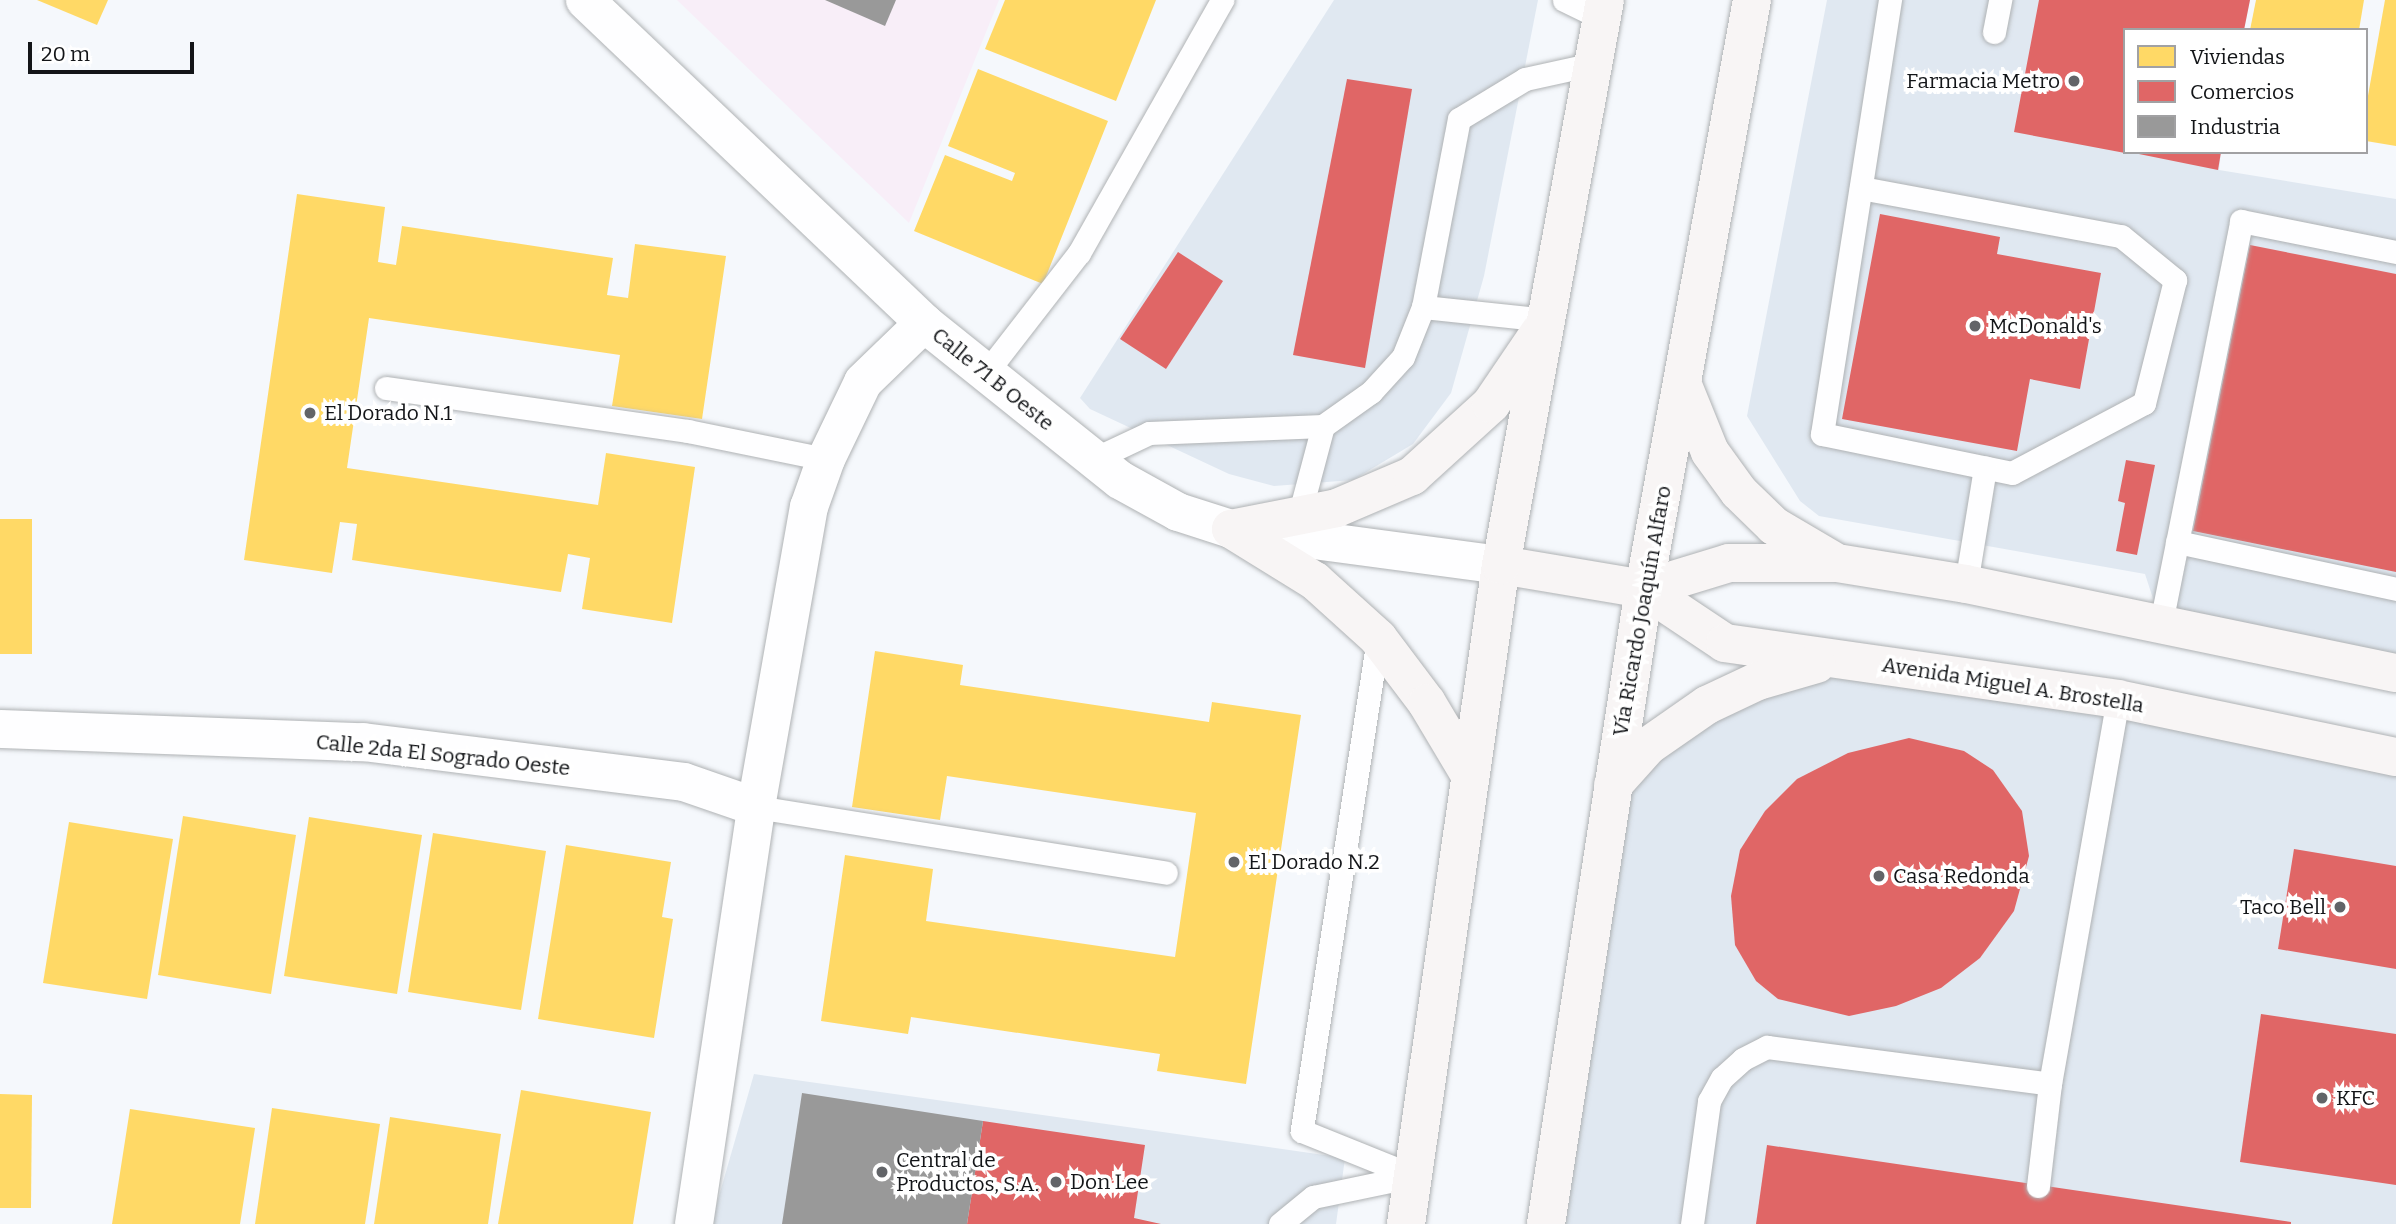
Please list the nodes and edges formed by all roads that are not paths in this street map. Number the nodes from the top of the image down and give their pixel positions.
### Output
1 (585, 0) edge
2 (1222, 0) edge
3 (1564, 0) edge
4 (1752, 0) edge
5 (1890, 0) edge
6 (2000, 0) edge
7 (1603, 9) edge
8 (1994, 32) dead end
9 (1593, 64) junction
10 (1861, 188) junction
11 (2396, 252) edge
12 (1423, 307) junction
13 (1547, 320) junction
14 (924, 323) junction
15 (985, 374) junction
16 (1682, 383) junction
17 (386, 388) dead end
18 (1323, 426) junction
19 (826, 459) junction
20 (1092, 460) junction
21 (1986, 468) junction
22 (1299, 516) junction
23 (1231, 529) junction
24 (2177, 542) junction
25 (1837, 563) junction
26 (1501, 565) junction
27 (1966, 584) junction
28 (1644, 589) junction
29 (2396, 589) edge
30 (2161, 623) junction
31 (1378, 638) junction
32 (1835, 659) junction
33 (2396, 673) edge
34 (2118, 699) junction
35 (0, 730) edge
36 (2396, 757) edge
37 (1470, 775) junction
38 (1613, 785) junction
39 (756, 807) junction
40 (1166, 873) dead end
41 (2050, 1084) junction
42 (1414, 1176) junction
43 (2038, 1186) dead end
44 (694, 1224) edge
45 (1280, 1224) edge
46 (1406, 1224) edge
47 (1546, 1224) edge
48 (1692, 1224) edge

1 - 14 street, Calle 71 B Oeste
2 - 15 lane
3 - 7 lane
4 - 16 main road, Vía Ricardo Joaquín Alfaro
5 - 10 lane
6 - 8 lane
7 - 9 main road
9 - 12 lane
9 - 13 main road
10 - 21 lane
10 - 21 lane
11 - 24 lane
12 - 13 lane
12 - 18 lane
13 - 22 main road
13 - 26 main road
14 - 15 street, Calle 71 B Oeste
14 - 19 street
15 - 20 street, Calle 71 B Oeste
16 - 25 main road
16 - 28 main road, Vía Ricardo Joaquín Alfaro
17 - 19 lane
18 - 20 lane
18 - 22 lane
19 - 39 street
20 - 23 street, Calle 71 B Oeste
21 - 27 lane
22 - 23 main road
23 - 26 street, Calle 71 B Oeste
23 - 31 main road
24 - 29 lane
24 - 30 lane
25 - 27 main road, Avenida Miguel A. Brostella
25 - 28 main road, Avenida Miguel A. Brostella
26 - 28 main road, Avenida Miguel A. Brostella
26 - 37 main road
27 - 30 main road, Avenida Miguel A. Brostella
28 - 32 main road, Avenida Miguel A. Brostella
28 - 38 main road, Vía Ricardo Joaquín Alfaro
30 - 33 main road, Avenida Miguel A. Brostella
31 - 37 main road
31 - 42 lane
32 - 34 main road, Avenida Miguel A. Brostella
32 - 38 main road
34 - 36 main road, Avenida Miguel A. Brostella
34 - 41 lane
35 - 39 street, Calle 2da El Sogrado Oeste
37 - 42 main road
38 - 47 main road, Vía Ricardo Joaquín Alfaro
39 - 40 lane
39 - 44 street
41 - 43 lane
41 - 48 lane
42 - 45 lane
42 - 46 main road

